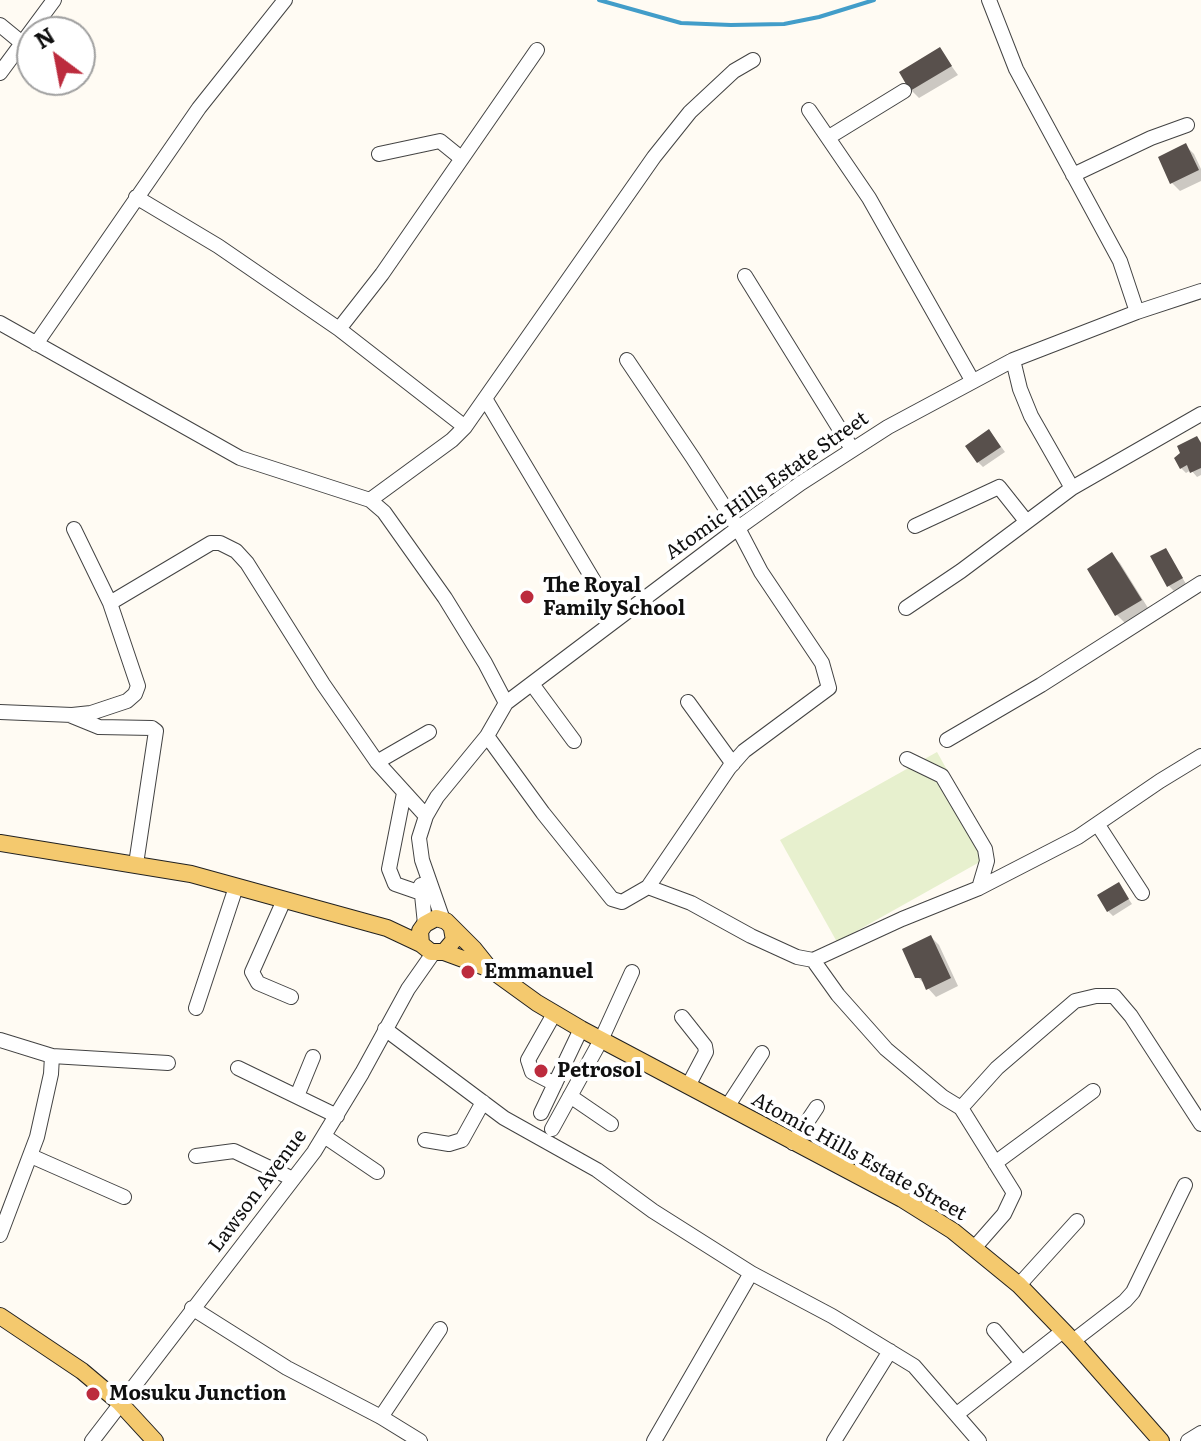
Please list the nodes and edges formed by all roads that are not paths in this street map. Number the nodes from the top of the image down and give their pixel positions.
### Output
1 (285, 0) edge
2 (989, 0) edge
3 (0, 25) edge
4 (16, 38) edge
5 (537, 50) dead end
6 (16, 51) edge
7 (753, 60) dead end
8 (0, 73) edge
9 (904, 91) dead end
10 (809, 110) dead end
11 (1187, 125) dead end
12 (829, 137) junction
13 (379, 154) dead end
14 (461, 158) junction
15 (1073, 175) junction
16 (136, 197) junction
17 (745, 276) dead end
18 (1201, 291) edge
19 (1137, 312) junction
20 (0, 323) edge
21 (339, 329) junction
22 (36, 344) junction
23 (627, 360) dead end
24 (1013, 360) junction
25 (972, 380) junction
26 (486, 400) junction
27 (1201, 414) edge
28 (465, 427) junction
29 (852, 449) junction
30 (1072, 488) junction
31 (370, 500) junction
32 (1026, 521) junction
33 (915, 526) dead end
34 (738, 528) junction
35 (74, 529) dead end
36 (1198, 589) edge
37 (110, 603) junction
38 (906, 608) dead end
39 (616, 618) junction
40 (532, 684) junction
41 (688, 702) dead end
42 (506, 703) junction
43 (0, 712) edge
44 (72, 715) junction
45 (429, 732) dead end
46 (487, 736) junction
47 (947, 740) dead end
48 (574, 741) dead end
49 (1201, 756) edge
50 (907, 759) dead end
51 (377, 762) junction
52 (733, 764) junction
53 (404, 793) junction
54 (426, 816) junction
55 (1098, 825) junction
56 (395, 838) junction
57 (419, 838) junction
58 (0, 843) edge
59 (422, 860) junction
60 (136, 864) junction
61 (236, 887) junction
62 (648, 887) junction
63 (979, 888) junction
64 (421, 893) junction
65 (1142, 893) dead end
66 (284, 900) junction
67 (448, 924) junction
68 (428, 941) junction
69 (813, 960) junction
70 (490, 969) junction
71 (632, 972) dead end
72 (291, 997) dead end
73 (196, 1008) dead end
74 (554, 1014) junction
75 (682, 1017) dead end
76 (385, 1029) junction
77 (581, 1029) junction
78 (0, 1040) edge
79 (601, 1040) junction
80 (762, 1053) dead end
81 (52, 1056) junction
82 (313, 1057) dead end
83 (168, 1063) dead end
84 (238, 1068) dead end
85 (555, 1084) junction
86 (688, 1086) junction
87 (1093, 1091) dead end
88 (297, 1096) junction
89 (570, 1096) junction
90 (483, 1102) junction
91 (727, 1107) junction
92 (817, 1107) dead end
93 (961, 1108) junction
94 (541, 1113) dead end
95 (337, 1116) junction
96 (611, 1124) dead end
97 (1201, 1124) edge
98 (552, 1129) dead end
99 (324, 1136) junction
100 (425, 1140) dead end
101 (793, 1143) junction
102 (31, 1156) junction
103 (196, 1156) dead end
104 (995, 1163) junction
105 (377, 1172) dead end
106 (293, 1179) junction
107 (1185, 1185) dead end
108 (124, 1197) dead end
109 (1077, 1221) dead end
110 (0, 1235) edge
111 (975, 1247) junction
112 (751, 1273) junction
113 (1019, 1285) junction
114 (192, 1308) junction
115 (0, 1316) edge
116 (440, 1329) dead end
117 (994, 1330) dead end
118 (1068, 1336) junction
119 (890, 1351) junction
120 (1022, 1363) junction
121 (120, 1403) junction
122 (957, 1414) junction
123 (381, 1417) junction
124 (1201, 1433) edge
125 (92, 1441) edge
126 (155, 1441) edge
127 (420, 1441) edge
128 (654, 1441) edge
129 (834, 1441) edge
130 (979, 1441) edge
131 (1161, 1441) edge
132 (1188, 1441) edge

1 - 16 street
2 - 15 street
3 - 4 street
5 - 14 street
6 - 8 street
7 - 26 street
9 - 12 street
10 - 12 street
11 - 15 street
12 - 25 street
13 - 14 street
14 - 21 street
15 - 19 street
16 - 21 street
16 - 22 street
17 - 29 street
18 - 19 street, Atomic Hills Estate Street
19 - 24 street, Atomic Hills Estate Street
20 - 22 street
21 - 28 street
22 - 31 street
23 - 34 street
24 - 25 street, Atomic Hills Estate Street
24 - 30 street
25 - 29 street, Atomic Hills Estate Street
26 - 28 street
26 - 39 street
27 - 30 street
28 - 31 street
29 - 34 street, Atomic Hills Estate Street
30 - 32 street
31 - 42 street
32 - 33 street
32 - 38 street
34 - 39 street, Atomic Hills Estate Street
34 - 52 street
35 - 37 street
36 - 47 street
37 - 44 street
37 - 51 street
39 - 40 street, Atomic Hills Estate Street
40 - 42 street, Atomic Hills Estate Street
40 - 48 street
41 - 52 street
42 - 46 street, Atomic Hills Estate Street
43 - 44 street
44 - 60 street
45 - 51 street
46 - 54 street, Atomic Hills Estate Street
46 - 62 street
49 - 55 street
50 - 63 street
51 - 53 street
52 - 62 street
53 - 54 street
53 - 56 street
54 - 57 street, Atomic Hills Estate Street
55 - 63 street
55 - 65 street
56 - 57 street
56 - 64 street
57 - 59 street, Atomic Hills Estate Street
58 - 60 main road
59 - 64 street, Atomic Hills Estate Street
59 - 67 street, Atomic Hills Estate Street
60 - 61 main road
61 - 66 main road
61 - 73 street
62 - 69 street
63 - 69 street
64 - 68 street, Atomic Hills Estate Street
66 - 68 main road
66 - 72 street
67 - 68 main road
67 - 68 main road
67 - 70 main road, Atomic Hills Estate Street
68 - 70 main road, Atomic Hills Estate Street
68 - 76 street, Lawson Avenue
69 - 93 street
70 - 74 main road, Atomic Hills Estate Street
71 - 79 street
74 - 77 main road, Atomic Hills Estate Street
74 - 85 street
75 - 86 street
76 - 90 street
76 - 95 street, Lawson Avenue
77 - 79 main road, Atomic Hills Estate Street
77 - 85 street
78 - 81 street
79 - 86 main road, Atomic Hills Estate Street
79 - 89 street
80 - 91 street
81 - 83 street
81 - 102 street
82 - 88 street
84 - 88 street
85 - 94 street
86 - 91 main road, Atomic Hills Estate Street
87 - 104 street
88 - 95 street
89 - 96 street
89 - 98 street
90 - 100 street
90 - 112 street
91 - 101 main road, Atomic Hills Estate Street
92 - 101 street
93 - 97 street
93 - 104 street
95 - 99 street, Lawson Avenue
99 - 105 street
99 - 106 street, Lawson Avenue
101 - 111 main road, Atomic Hills Estate Street
102 - 108 street
102 - 110 street
103 - 106 street
104 - 111 street
106 - 114 street, Lawson Avenue
107 - 118 street
109 - 113 street
111 - 113 main road, Atomic Hills Estate Street
112 - 119 street
112 - 128 street
113 - 118 main road, Atomic Hills Estate Street
114 - 121 street, Lawson Avenue
114 - 123 street
115 - 121 main road
116 - 123 street
117 - 120 street
118 - 120 street
118 - 131 main road, Atomic Hills Estate Street
119 - 122 street
119 - 129 street
120 - 122 street
121 - 125 street, Lawson Avenue
121 - 126 main road
122 - 130 street
123 - 127 street
124 - 132 street

